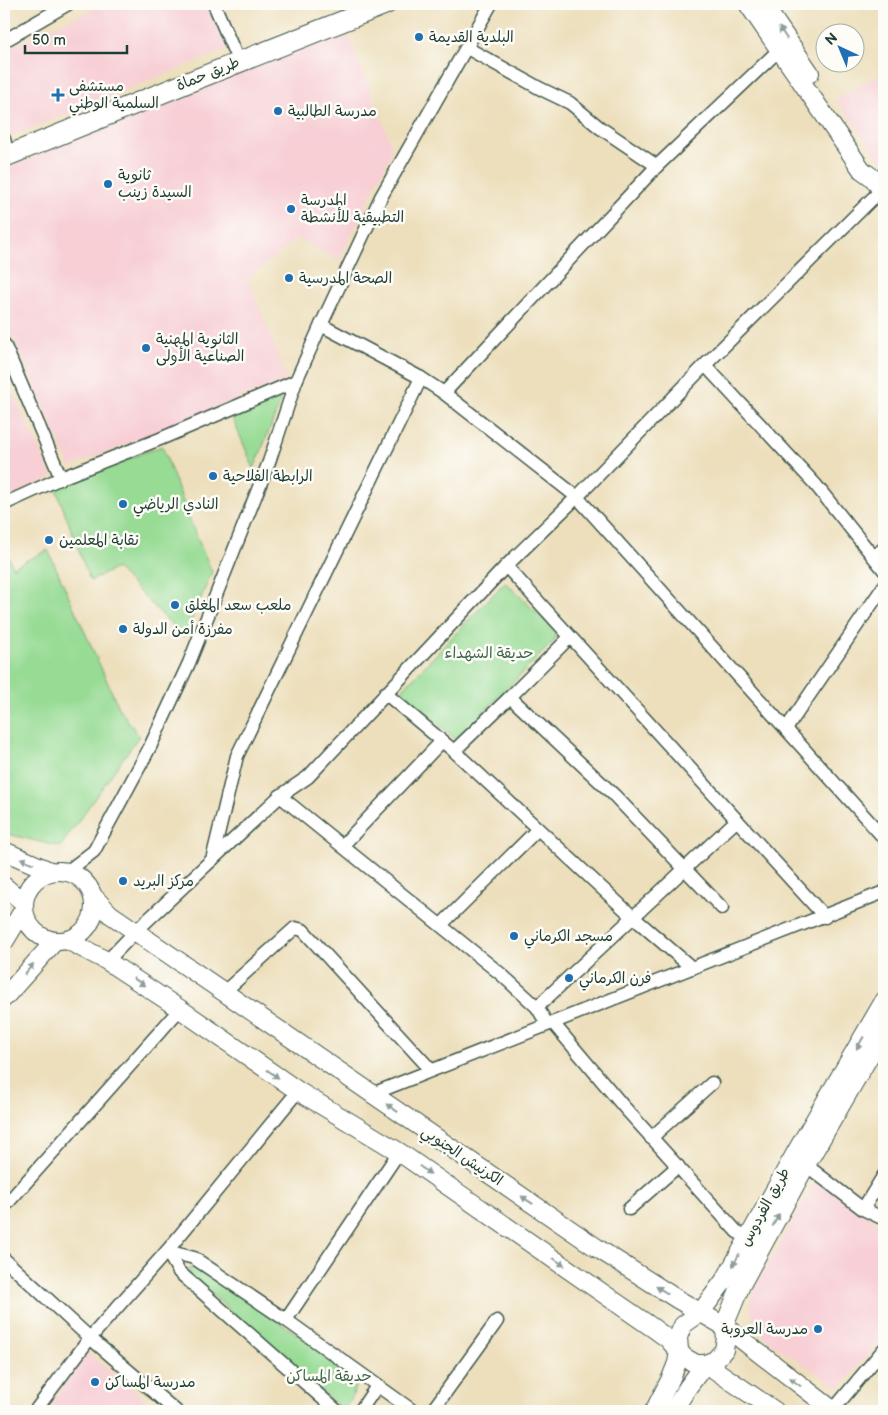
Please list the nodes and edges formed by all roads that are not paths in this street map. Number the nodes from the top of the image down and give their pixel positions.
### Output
1 (68, 4) edge
2 (214, 4) edge
3 (350, 4) edge
4 (386, 4) edge
5 (492, 4) edge
6 (748, 4) edge
7 (763, 4) edge
8 (4, 41) edge
9 (467, 48) junction
10 (779, 50) junction
11 (234, 51) junction
12 (4, 146) edge
13 (657, 166) junction
14 (881, 187) edge
15 (321, 325) junction
16 (4, 344) edge
17 (705, 365) junction
18 (421, 378) junction
19 (296, 381) junction
20 (444, 393) junction
21 (61, 478) junction
22 (577, 497) junction
23 (4, 504) edge
24 (884, 548) edge
25 (874, 557) junction
26 (506, 566) junction
27 (884, 570) edge
28 (884, 586) edge
29 (570, 637) junction
30 (385, 693) junction
31 (510, 697) junction
32 (786, 728) junction
33 (442, 741) junction
34 (454, 752) junction
35 (280, 796) junction
36 (737, 820) junction
37 (538, 829) junction
38 (884, 838) edge
39 (342, 846) junction
40 (4, 851) edge
41 (212, 860) junction
42 (686, 869) junction
43 (59, 871) junction
44 (4, 886) edge
45 (884, 892) edge
46 (93, 896) junction
47 (24, 906) junction
48 (722, 908) dead end
49 (633, 917) junction
50 (825, 917) junction
51 (441, 925) junction
52 (136, 931) junction
53 (61, 940) junction
54 (4, 942) edge
55 (107, 961) junction
56 (692, 968) junction
57 (224, 992) junction
58 (4, 998) edge
59 (884, 1001) edge
60 (537, 1007) junction
61 (180, 1009) junction
62 (550, 1023) junction
63 (884, 1031) edge
64 (430, 1070) junction
65 (712, 1083) dead end
66 (298, 1092) junction
67 (372, 1094) junction
68 (652, 1138) junction
69 (399, 1152) junction
70 (801, 1158) junction
71 (678, 1166) junction
72 (884, 1175) edge
73 (4, 1207) edge
74 (629, 1209) dead end
75 (863, 1209) junction
76 (884, 1219) edge
77 (748, 1237) junction
78 (167, 1251) junction
79 (4, 1259) edge
80 (700, 1312) junction
81 (286, 1320) junction
82 (497, 1321) dead end
83 (724, 1326) junction
84 (90, 1338) junction
85 (884, 1348) edge
86 (679, 1350) junction
87 (705, 1364) junction
88 (377, 1386) junction
89 (35, 1411) edge
90 (176, 1411) edge
91 (337, 1411) edge
92 (360, 1411) edge
93 (413, 1411) edge
94 (432, 1411) edge
95 (654, 1411) edge
96 (673, 1411) edge
97 (775, 1411) edge
98 (833, 1411) edge

1 - 8 street
2 - 11 street
3 - 11 main road, طريق حماة
4 - 12 main road, طريق حماة
5 - 9 street
6 - 10 main road
14 -> 7 main road
9 - 13 street
9 - 15 street
10 - 13 street
10 - 14 main road
11 - 12 main road, طريق حماة
13 - 20 street
14 - 17 street
15 - 18 street
15 - 19 street
16 - 21 street
17 - 22 street
17 - 25 street
18 - 20 street
18 - 41 street
19 - 21 street
19 - 43 street
20 - 22 street
21 - 23 street
22 - 26 street
22 - 32 street
24 - 25 street
25 - 27 street
26 - 29 street
26 - 30 street
28 - 32 street
29 - 31 street
29 - 36 street
30 - 33 street
30 - 35 street
31 - 34 street
31 - 42 street
32 - 38 street
33 - 34 street
33 - 39 street
34 - 37 street
35 - 39 street
35 - 41 street
36 - 42 street
36 - 50 street
37 - 49 street
37 - 51 street
39 - 51 street
43 -> 40 main road
41 - 52 street
42 - 48 street
42 - 49 street
43 - 46 main road
43 - 47 main road
44 - 47 main road
45 - 50 street
46 - 52 main road, الكرنيش الجنوبي
46 - 53 main road
47 - 53 main road
47 - 54 main road
49 - 56 street
49 - 60 street
50 - 56 street
51 - 60 street
52 - 55 street
52 - 57 main road, الكرنيش الجنوبي
53 - 55 main road
58 -> 53 main road
55 -> 61 main road
56 - 62 street
57 - 64 street
57 - 67 main road, الكرنيش الجنوبي
59 -> 70 main road, طريق الفردوس
60 - 62 street
61 -> 66 main road
61 - 73 street
62 - 64 street
62 - 68 street
63 - 70 main road, طريق الفردوس
64 - 67 street
65 - 68 street
66 - 69 main road
66 - 78 street
80 -> 67 main road, الكرنيش الجنوبي
68 - 71 street
69 - 81 street
69 -> 86 main road
70 - 75 street
70 - 77 main road, طريق الفردوس
83 -> 70 main road, طريق الفردوس
71 - 74 street
71 - 77 street
72 - 75 street
75 - 76 street
77 -> 80 main road, طريق الفردوس
78 - 81 street
78 - 84 street
78 - 91 street
79 - 84 street
80 - 83 main road, الكرنيش الجنوبي
80 - 86 main road, طريق الفردوس
81 - 88 street
82 - 94 street
83 - 87 main road, طريق الفردوس
98 -> 83 main road, الكرنيش الجنوبي
84 - 89 street
84 - 90 street
85 - 98 street
86 - 87 main road
86 - 95 main road, طريق الفردوس
87 - 96 main road, طريق الفردوس
87 - 97 main road
88 - 92 street
88 - 93 street

